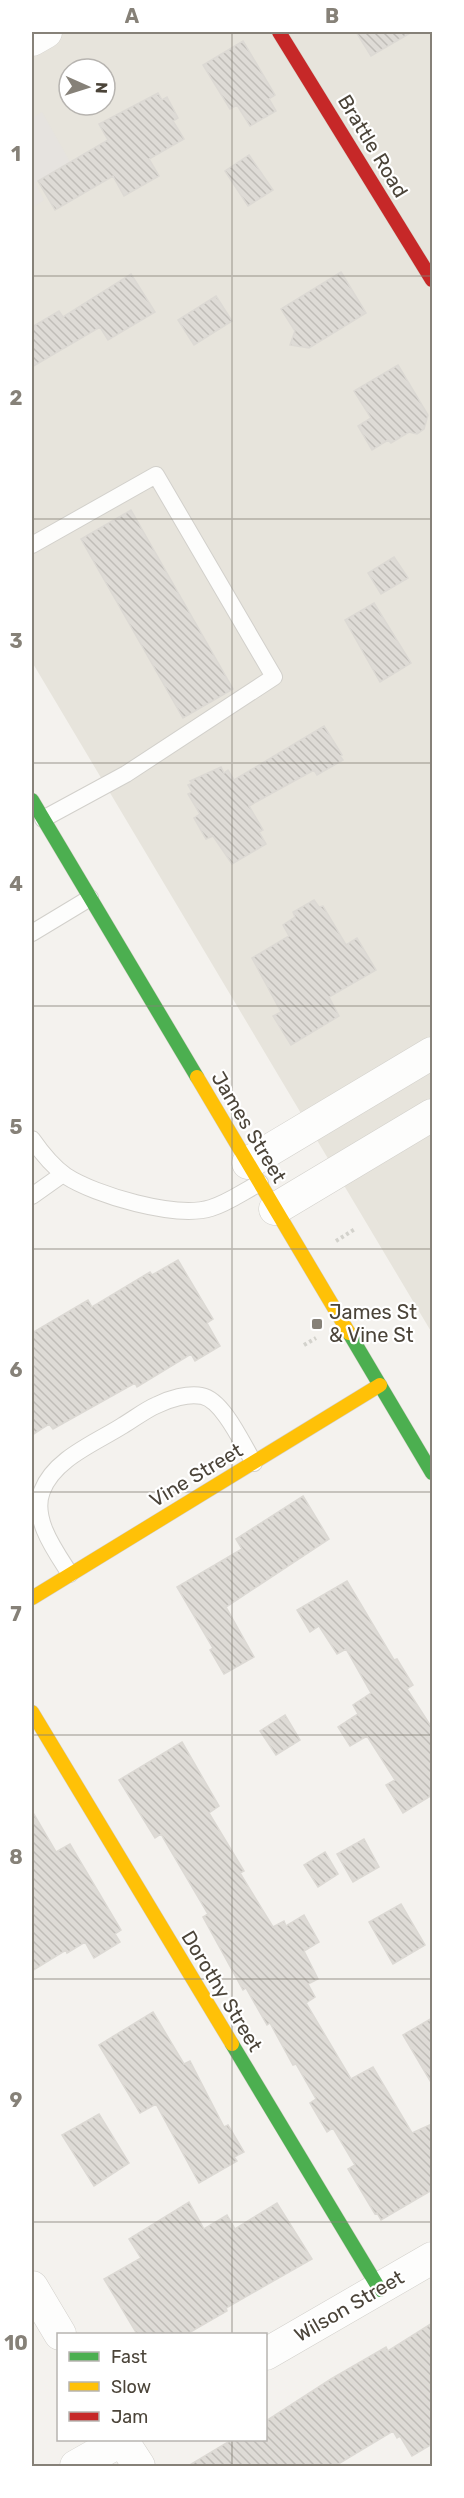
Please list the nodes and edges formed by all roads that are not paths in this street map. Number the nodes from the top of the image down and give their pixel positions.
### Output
1 (46, 32) edge
2 (279, 32) edge
3 (32, 40) edge
4 (432, 280) edge
5 (32, 544) edge
6 (32, 800) edge
7 (43, 819) junction
8 (90, 898) junction
9 (32, 933) edge
10 (432, 1053) edge
11 (432, 1115) edge
12 (32, 1139) edge
13 (63, 1174) junction
14 (261, 1185) junction
15 (32, 1196) edge
16 (380, 1385) junction
17 (254, 1463) junction
18 (432, 1473) edge
19 (70, 1574) junction
20 (32, 1598) edge
21 (32, 1712) edge
22 (432, 2258) edge
23 (32, 2287) edge
24 (380, 2290) junction
25 (59, 2333) edge
26 (267, 2353) edge
27 (119, 2441) edge
28 (123, 2441) edge
29 (76, 2466) edge
30 (138, 2466) edge

1 - 3 street
2 - 4 street, Brattle Road
5 - 7 lane
6 - 7 street, James Street
7 - 8 street, James Street
8 - 9 lane
8 - 14 street, James Street
10 - 14 street
11 - 14 street
12 - 13 lane
13 - 14 lane
13 - 15 lane
14 - 16 street, James Street
16 - 17 street, Vine Street
16 - 18 street, James Street
17 - 19 street, Vine Street
17 - 19 lane
19 - 20 street, Vine Street
21 - 24 street, Dorothy Street
22 - 24 street, Wilson Street
23 - 25 street
24 - 26 street, Wilson Street
27 - 29 street
28 - 30 street

